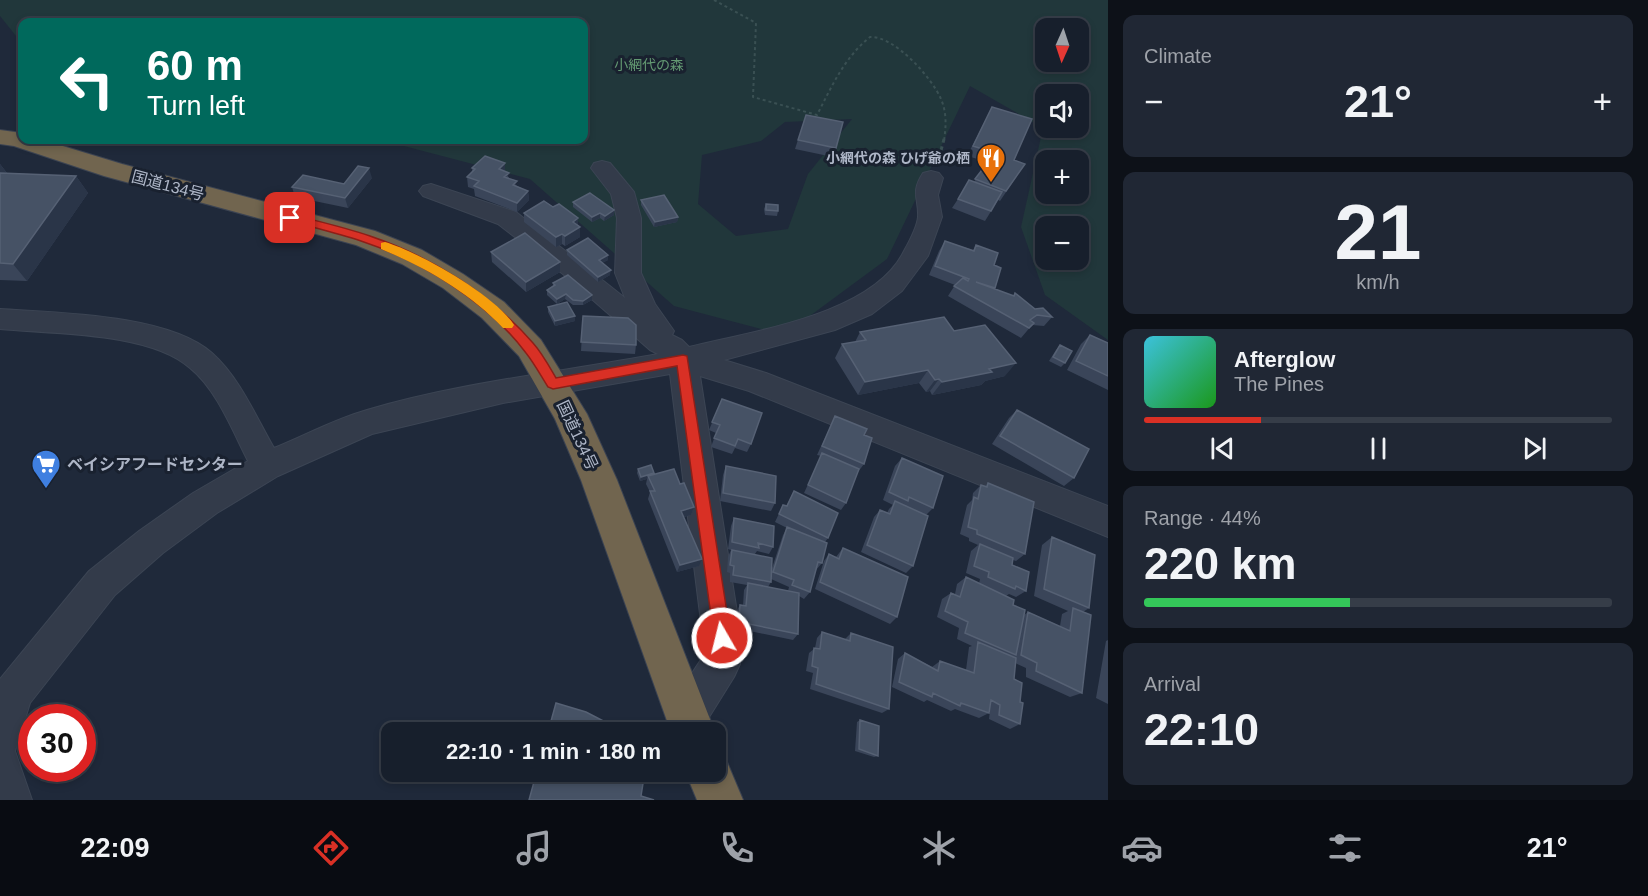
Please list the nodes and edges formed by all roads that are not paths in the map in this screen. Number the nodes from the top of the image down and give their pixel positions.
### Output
1 (0, 137) edge
2 (18, 139) edge
3 (33, 144) edge
4 (602, 168) dead end
5 (930, 178) road end
6 (431, 191) dead end
7 (0, 319) edge
8 (678, 354) junction
9 (553, 384) junction
10 (267, 465) junction
11 (1108, 522) edge
12 (689, 722) edge
13 (691, 722) edge
14 (0, 738) edge
15 (0, 766) edge
16 (713, 782) edge
17 (11, 800) edge
18 (720, 800) edge

1 - 2 highway, 国道134号
3 - 9 highway, 国道134号
4 - 8 street
5 - 8 street
6 - 8 street
7 - 10 street
8 - 9 street
8 - 11 street
8 - 13 street
9 - 10 street
9 - 12 highway, 国道134号
10 - 14 street
15 - 17 street
16 - 18 highway

